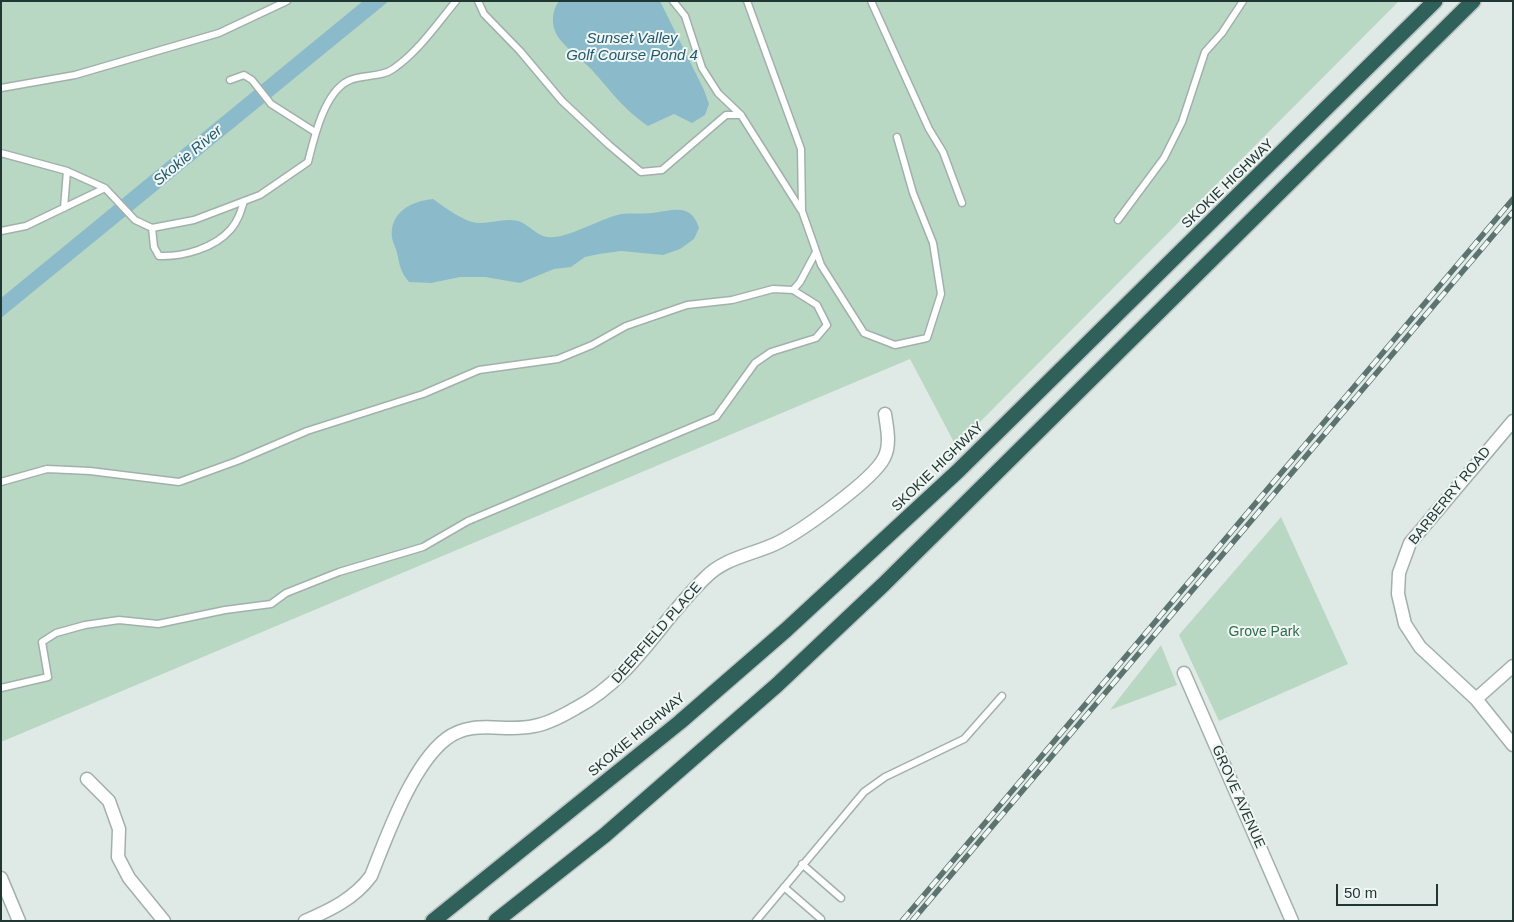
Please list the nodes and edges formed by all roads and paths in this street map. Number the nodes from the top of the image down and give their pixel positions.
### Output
1 (287, 1) edge
2 (456, 1) edge
3 (478, 1) edge
4 (673, 1) edge
5 (747, 1) edge
6 (871, 1) edge
7 (1243, 1) edge
8 (1435, 1) edge
9 (1473, 1) edge
10 (230, 80) dead end
11 (1, 88) edge
12 (741, 115) junction
13 (315, 132) junction
14 (897, 137) dead end
15 (1, 153) edge
16 (67, 171) junction
17 (105, 188) junction
18 (244, 201) junction
19 (962, 203) dead end
20 (64, 208) junction
21 (802, 211) junction
22 (1118, 220) dead end
23 (152, 228) junction
24 (1, 231) edge
25 (816, 252) junction
26 (793, 290) junction
27 (885, 414) dead end
28 (1513, 421) edge
29 (1, 482) edge
30 (1513, 666) edge
31 (1184, 673) dead end
32 (1, 688) edge
33 (1002, 696) dead end
34 (1476, 699) junction
35 (1513, 745) edge
36 (87, 779) dead end
37 (802, 864) junction
38 (1, 878) edge
39 (784, 887) junction
40 (841, 898) dead end
41 (821, 919) dead end
42 (19, 921) edge
43 (164, 921) edge
44 (305, 921) edge
45 (432, 921) edge
46 (496, 921) edge
47 (756, 921) edge
48 (1292, 921) edge

1 - 11 lane
2 - 13 lane
3 - 12 lane
4 - 12 lane
5 - 21 lane
6 - 19 lane
7 - 22 lane
8 - 45 highway, SKOKIE HIGHWAY
9 - 46 highway
10 - 13 lane
12 - 21 lane
13 - 18 lane
14 - 25 lane
15 - 16 lane
16 - 17 lane
16 - 20 lane
17 - 20 lane
17 - 23 lane
18 - 23 lane
18 - 23 lane
20 - 24 lane
21 - 25 lane
25 - 26 lane
26 - 29 lane
26 - 32 lane
27 - 44 street, DEERFIELD PLACE
28 - 34 street, BARBERRY ROAD
30 - 34 street
31 - 48 street, GROVE AVENUE
33 - 37 lane
34 - 35 street, BARBERRY ROAD
36 - 43 street
37 - 39 lane
37 - 40 lane
38 - 42 street
39 - 41 lane
39 - 47 lane

